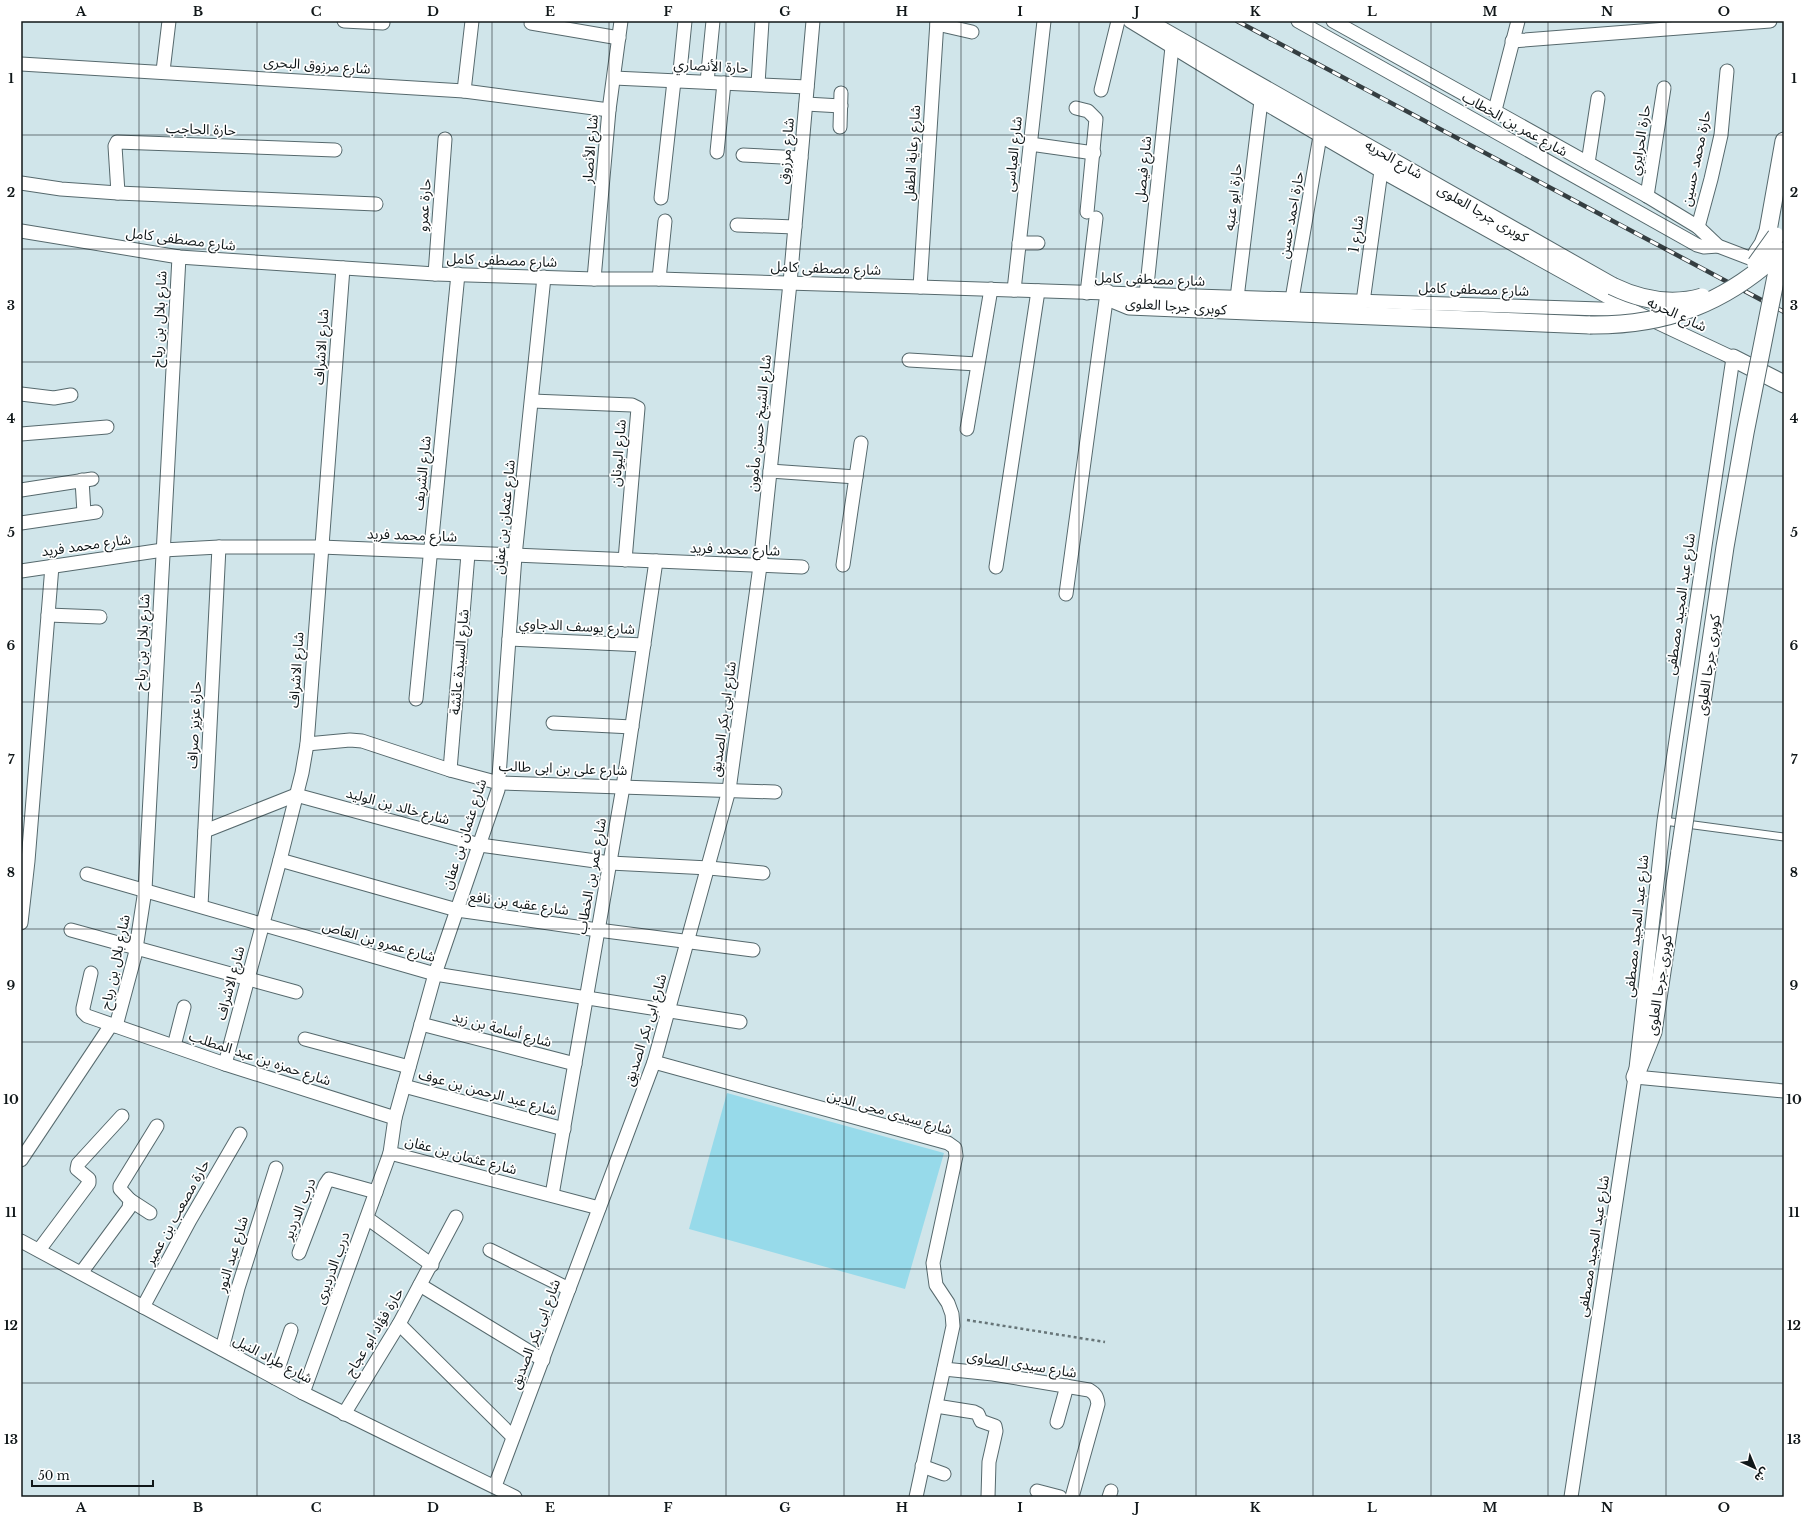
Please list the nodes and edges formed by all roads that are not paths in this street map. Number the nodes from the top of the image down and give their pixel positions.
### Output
1 (169, 21) edge
2 (344, 21) edge
3 (472, 21) edge
4 (621, 21) edge
5 (685, 21) edge
6 (713, 21) edge
7 (762, 21) edge
8 (813, 21) edge
9 (1044, 21) edge
10 (1118, 21) edge
11 (1130, 21) edge
12 (1143, 21) edge
13 (1298, 21) edge
14 (1333, 21) edge
15 (1518, 21) edge
16 (1770, 21) edge
17 (383, 23) dead end
18 (531, 23) dead end
19 (937, 23) edge
20 (972, 32) dead end
21 (619, 38) junction
22 (1512, 41) junction
23 (1172, 47) junction
24 (21, 64) edge
25 (163, 71) junction
26 (1727, 71) dead end
27 (614, 78) junction
28 (676, 81) junction
29 (707, 82) junction
30 (724, 83) junction
31 (758, 84) junction
32 (807, 86) junction
33 (1664, 88) dead end
34 (1101, 90) dead end
35 (464, 91) junction
36 (841, 93) dead end
37 (1598, 98) dead end
38 (1261, 101) junction
39 (806, 104) junction
40 (841, 106) junction
41 (1076, 108) dead end
42 (609, 110) junction
43 (1495, 110) junction
44 (840, 127) dead end
45 (1320, 136) junction
46 (445, 139) dead end
47 (1784, 141) edge
48 (1030, 144) junction
49 (335, 150) dead end
50 (717, 152) dead end
51 (1094, 153) junction
52 (743, 155) dead end
53 (801, 158) junction
54 (1588, 163) junction
55 (1381, 171) junction
56 (21, 183) edge
57 (1784, 185) edge
58 (118, 193) junction
59 (1647, 196) junction
60 (661, 198) dead end
61 (376, 204) dead end
62 (665, 221) dead end
63 (736, 225) dead end
64 (795, 227) junction
65 (1698, 227) junction
66 (21, 231) edge
67 (1780, 240) edge
68 (1019, 243) junction
69 (1038, 243) dead end
70 (1718, 246) junction
71 (179, 257) junction
72 (1751, 258) junction
73 (343, 268) junction
74 (1784, 271) edge
75 (435, 274) junction
76 (458, 274) junction
77 (544, 277) junction
78 (594, 279) junction
79 (659, 279) junction
80 (790, 283) junction
81 (920, 287) junction
82 (991, 289) junction
83 (1014, 290) junction
84 (1038, 291) junction
85 (1087, 293) junction
86 (1107, 293) junction
87 (1146, 295) junction
88 (1237, 298) junction
89 (1292, 299) junction
90 (1363, 302) junction
91 (1633, 310) junction
92 (1732, 358) junction
93 (909, 360) dead end
94 (977, 364) junction
95 (1784, 384) edge
96 (21, 394) edge
97 (71, 395) dead end
98 (532, 401) junction
99 (107, 427) dead end
100 (967, 428) dead end
101 (21, 434) edge
102 (861, 443) dead end
103 (770, 471) junction
104 (856, 477) junction
105 (21, 490) edge
106 (21, 523) edge
107 (219, 547) junction
108 (321, 547) junction
109 (163, 550) junction
110 (430, 552) junction
111 (468, 554) junction
112 (516, 556) junction
113 (625, 560) junction
114 (656, 561) junction
115 (843, 565) dead end
116 (52, 566) junction
117 (760, 566) junction
118 (802, 567) dead end
119 (996, 567) dead end
120 (21, 570) edge
121 (1066, 594) dead end
122 (48, 615) junction
123 (100, 617) dead end
124 (509, 639) junction
125 (644, 645) junction
126 (416, 699) dead end
127 (553, 723) dead end
128 (632, 727) junction
129 (307, 744) junction
130 (450, 770) junction
131 (499, 784) junction
132 (623, 787) junction
133 (729, 790) junction
134 (775, 792) dead end
135 (296, 795) junction
136 (1664, 821) junction
137 (205, 831) junction
138 (1784, 837) edge
139 (480, 845) junction
140 (24, 860) edge
141 (280, 860) junction
142 (610, 863) junction
143 (709, 868) junction
144 (763, 873) dead end
145 (86, 874) dead end
146 (145, 890) junction
147 (201, 906) junction
148 (457, 910) junction
149 (21, 923) edge
150 (263, 924) junction
151 (72, 930) dead end
152 (598, 930) junction
153 (688, 942) junction
154 (137, 948) junction
155 (753, 950) dead end
156 (91, 973) dead end
157 (435, 974) junction
158 (248, 978) junction
159 (296, 992) dead end
160 (587, 997) junction
161 (184, 1007) dead end
162 (669, 1010) junction
163 (740, 1022) dead end
164 (421, 1024) junction
165 (114, 1026) junction
166 (305, 1039) dead end
167 (174, 1046) junction
168 (654, 1062) junction
169 (224, 1064) junction
170 (575, 1064) junction
171 (409, 1067) junction
172 (1635, 1077) junction
173 (404, 1086) junction
174 (1784, 1091) edge
175 (122, 1116) dead end
176 (395, 1118) junction
177 (157, 1126) dead end
178 (564, 1129) junction
179 (240, 1134) dead end
180 (390, 1153) junction
181 (21, 1160) edge
182 (276, 1168) dead end
183 (376, 1192) junction
184 (552, 1195) junction
185 (130, 1200) junction
186 (599, 1208) junction
187 (150, 1213) dead end
188 (367, 1218) junction
189 (456, 1218) dead end
190 (21, 1241) edge
191 (39, 1250) junction
192 (490, 1250) dead end
193 (299, 1253) dead end
194 (432, 1265) junction
195 (81, 1273) junction
196 (420, 1285) junction
197 (569, 1288) junction
198 (143, 1307) junction
199 (399, 1324) junction
200 (291, 1330) dead end
201 (222, 1349) junction
202 (542, 1360) junction
203 (944, 1368) junction
204 (275, 1378) junction
205 (1067, 1386) junction
206 (304, 1393) junction
207 (936, 1406) junction
208 (344, 1414) junction
209 (1057, 1422) dead end
210 (513, 1437) junction
211 (922, 1466) junction
212 (944, 1474) dead end
213 (495, 1486) junction
214 (1037, 1491) dead end
215 (515, 1497) edge
216 (916, 1497) edge
217 (988, 1497) edge
218 (1060, 1497) edge
219 (1072, 1497) edge
220 (1571, 1497) edge

1 - 25 street
2 - 17 street
3 - 35 street
4 - 21 street, شارع الأنصار
5 - 28 street
6 - 29 street
7 - 31 street
8 - 32 street, شارع مرزوق
9 - 48 street, شارع العباسى
10 - 34 street
11 - 23 street, شارع الحريه
12 - 67 street, كوبرى جرجا العلوى, bridge
13 - 70 street, شارع عمر بن الخطاب
14 - 43 street, شارع عمر بن الخطاب
15 - 22 street
16 - 22 street
18 - 21 street
19 - 20 street
19 - 81 street, شارع رعاية الطفل
21 - 27 street, شارع الأنصار
22 - 43 street
23 - 38 street, شارع الحريه
23 - 87 street, شارع فيصل
24 - 25 street, شارع مرزوق البحرى
25 - 35 street, شارع مرزوق البحرى
26 - 65 street, حارة محمد حسين
27 - 28 street, حارة الأنصاري
27 - 42 street, شارع الأنصار
28 - 29 street, حارة الأنصاري
28 - 60 street
29 - 30 street, حارة الأنصاري
30 - 31 street, حارة الأنصاري
30 - 50 street
31 - 32 street, حارة الأنصاري
32 - 39 street, شارع مرزوق
33 - 59 street, حارة الحرايري
35 - 42 street, شارع مرزوق البحرى
36 - 40 street
37 - 54 street
38 - 45 street, شارع الحريه
38 - 88 street, حارة ابو عنبه
39 - 40 street
39 - 53 street, شارع مرزوق
40 - 44 street
41 - 51 street
42 - 78 street, شارع الأنصار
43 - 54 street, شارع عمر بن الخطاب
45 - 55 street, شارع الحريه
45 - 89 street, حارة احمد حسن
46 - 75 street, حارة عمرو
47 - 72 street
48 - 51 street
48 - 68 street, شارع العباسى
49 - 58 street, حارة الحاجب
51 - 85 street
52 - 53 street
53 - 64 street, شارع مرزوق
54 - 59 street, شارع عمر بن الخطاب
55 - 90 street, شارع 1
55 - 91 street, شارع الحريه
56 - 58 street
57 - 67 street, كوبرى جرجا العلوى
58 - 61 street
59 - 65 street, شارع عمر بن الخطاب
62 - 79 street
63 - 64 street
64 - 80 street, شارع مرزوق
65 - 70 street, شارع عمر بن الخطاب
66 - 71 street, شارع مصطفى كامل
67 - 86 street, كوبرى جرجا العلوى, bridge
67 - 172 street, كوبرى جرجا العلوى, bridge
68 - 69 street
68 - 83 street, شارع العباسى
70 - 72 street, شارع عمر بن الخطاب
71 - 73 street, شارع مصطفى كامل
71 - 109 street, شارع بلال بن رباح
72 - 74 street, شارع عمر بن الخطاب
73 - 75 street, شارع مصطفى كامل
73 - 108 street, شارع الاشراف
75 - 76 street, شارع مصطفى كامل
76 - 77 street, شارع مصطفى كامل
76 - 110 street, شارع الشريف
77 - 78 street, شارع مصطفى كامل
77 - 98 street, شارع عثمان بن عفان
78 - 79 street, شارع مصطفى كامل
79 - 80 street, شارع مصطفى كامل
80 - 81 street, شارع مصطفى كامل
80 - 103 street, شارع الشيخ حسن مأمون
81 - 82 street, شارع مصطفى كامل
82 - 83 street, شارع مصطفى كامل
82 - 94 street
83 - 84 street, شارع مصطفى كامل
84 - 85 street, شارع مصطفى كامل
84 - 119 street
85 - 86 street, شارع مصطفى كامل
86 - 87 street, شارع مصطفى كامل
86 - 121 street
87 - 88 street, شارع مصطفى كامل
88 - 89 street, شارع مصطفى كامل
89 - 90 street, شارع مصطفى كامل
90 - 91 street, شارع مصطفى كامل
91 - 92 street, شارع الحريه
92 - 95 street
92 - 136 street, شارع عبد المجيد مصطفى
93 - 94 street
94 - 100 street
96 - 97 street
98 - 112 street, شارع عثمان بن عفان
98 - 113 street, شارع اليونان
99 - 101 street
102 - 104 street
103 - 104 street
103 - 117 street, شارع الشيخ حسن مأمون
104 - 115 street
105 - 106 street
107 - 108 street, شارع محمد فريد
107 - 109 street, شارع محمد فريد
107 - 137 street, حارة عزيز صراف
108 - 110 street, شارع محمد فريد
108 - 129 street, شارع الاشراف
109 - 116 street, شارع محمد فريد
109 - 146 street, شارع بلال بن رباح
110 - 111 street, شارع محمد فريد
110 - 126 street, شارع الشريف
111 - 112 street, شارع محمد فريد
111 - 130 street, شارع السيدة عائشة
112 - 113 street, شارع محمد فريد
112 - 124 street, شارع عثمان بن عفان
113 - 114 street, شارع محمد فريد
114 - 117 street, شارع محمد فريد
114 - 125 street, شارع عمر بن الخطاب
116 - 120 street, شارع محمد فريد
116 - 122 street
117 - 118 street, شارع محمد فريد
117 - 133 street, شارع ابى بكر الصديق
122 - 123 street
122 - 140 street
124 - 125 street, شارع يوسف الدجاوي
124 - 131 street, شارع عثمان بن عفان
125 - 128 street, شارع عمر بن الخطاب
127 - 128 street
128 - 132 street, شارع عمر بن الخطاب
129 - 130 street, شارع على بن ابى طالب
129 - 135 street, شارع الاشراف
130 - 131 street, شارع على بن ابى طالب
131 - 132 street, شارع على بن ابى طالب
131 - 139 street, شارع عثمان بن عفان
132 - 133 street, شارع على بن ابى طالب
132 - 142 street, شارع عمر بن الخطاب
133 - 134 street, شارع على بن ابى طالب
133 - 143 street, شارع ابى بكر الصديق
135 - 137 street
135 - 139 street, شارع خالد بن الوليد
135 - 141 street, شارع الاشراف
136 - 138 lane
136 - 172 street, شارع عبد المجيد مصطفى
137 - 147 street, حارة عزيز صراف
139 - 142 street, شارع خالد بن الوليد
139 - 148 street, شارع عثمان بن عفان
140 - 149 street
141 - 148 street, شارع عقبه بن نافع
141 - 150 street, شارع الاشراف
142 - 143 street, شارع خالد بن الوليد
142 - 152 street, شارع عمر بن الخطاب
143 - 144 street, شارع خالد بن الوليد
143 - 153 street, شارع ابى بكر الصديق
145 - 146 street, شارع عمرو بن العاص
146 - 147 street, شارع عمرو بن العاص
146 - 154 street, شارع بلال بن رباح
147 - 150 street, شارع عمرو بن العاص
148 - 152 street, شارع عقبه بن نافع
148 - 157 street, شارع عثمان بن عفان
150 - 157 street, شارع عمرو بن العاص
150 - 158 street, شارع الاشراف
151 - 154 street
152 - 153 street, شارع عقبه بن نافع
152 - 160 street, شارع عمر بن الخطاب
153 - 155 street, شارع عقبه بن نافع
153 - 162 street, شارع ابى بكر الصديق
154 - 158 street
154 - 165 street, شارع بلال بن رباح
156 - 165 street, شارع حمزه بن عبد المطلب
157 - 160 street, شارع عمرو بن العاص
157 - 164 street, شارع عثمان بن عفان
158 - 159 street
158 - 169 street, شارع الاشراف
160 - 162 street, شارع عمرو بن العاص
160 - 170 street, شارع عمر بن الخطاب
161 - 167 street
162 - 163 street, شارع عمرو بن العاص
162 - 168 street, شارع ابى بكر الصديق
164 - 170 street, شارع أسامة بن زيد
164 - 171 street, شارع عثمان بن عفان
165 - 167 street, شارع حمزه بن عبد المطلب
165 - 181 street, شارع بلال بن رباح
166 - 171 street
167 - 169 street, شارع حمزه بن عبد المطلب
168 - 186 street, شارع ابى بكر الصديق
168 - 203 street, شارع سيدى محى الدين
169 - 176 street, شارع حمزه بن عبد المطلب
170 - 178 street, شارع عمر بن الخطاب
171 - 173 street, شارع عثمان بن عفان
172 - 174 street
172 - 220 street, شارع عبد المجيد مصطفى
173 - 176 street, شارع عثمان بن عفان
173 - 178 street, شارع عبد الرحمن بن عوف
175 - 191 street
176 - 180 street, شارع عثمان بن عفان
177 - 185 street
178 - 184 street, شارع عمر بن الخطاب
179 - 198 street, حارة مصعب بن عمير
180 - 183 street, درب الدرديرى
180 - 184 street, شارع عثمان بن عفان
182 - 201 street, شارع عبد النور
183 - 188 street, درب الدرديرى
183 - 193 street, درب الدردير
184 - 186 street, شارع عثمان بن عفان
185 - 187 street
185 - 195 street
186 - 197 street, شارع ابى بكر الصديق
188 - 194 street
188 - 206 street, درب الدرديرى
189 - 194 street, حارة فؤاد ابو عجاج
190 - 191 street, شارع طراد النيل
191 - 195 street, شارع طراد النيل
192 - 197 street
194 - 196 street, حارة فؤاد ابو عجاج
195 - 198 street, شارع طراد النيل
196 - 199 street, حارة فؤاد ابو عجاج
196 - 202 street
197 - 202 street, شارع ابى بكر الصديق
198 - 201 street, شارع طراد النيل
199 - 208 street, حارة فؤاد ابو عجاج
199 - 210 street
200 - 204 street
201 - 204 street, شارع طراد النيل
202 - 210 street, شارع ابى بكر الصديق
203 - 205 street, شارع سيدى الصاوى
203 - 207 street, شارع سيدى محى الدين
204 - 206 street, شارع طراد النيل
205 - 209 street
205 - 219 street, شارع سيدى الصاوى
206 - 208 street, شارع طراد النيل
207 - 211 street, شارع سيدى محى الدين
207 - 217 street
208 - 213 street, شارع طراد النيل
210 - 213 street, شارع ابى بكر الصديق
211 - 212 street
211 - 216 street, شارع سيدى محى الدين
213 - 215 street, شارع طراد النيل
214 - 218 street

